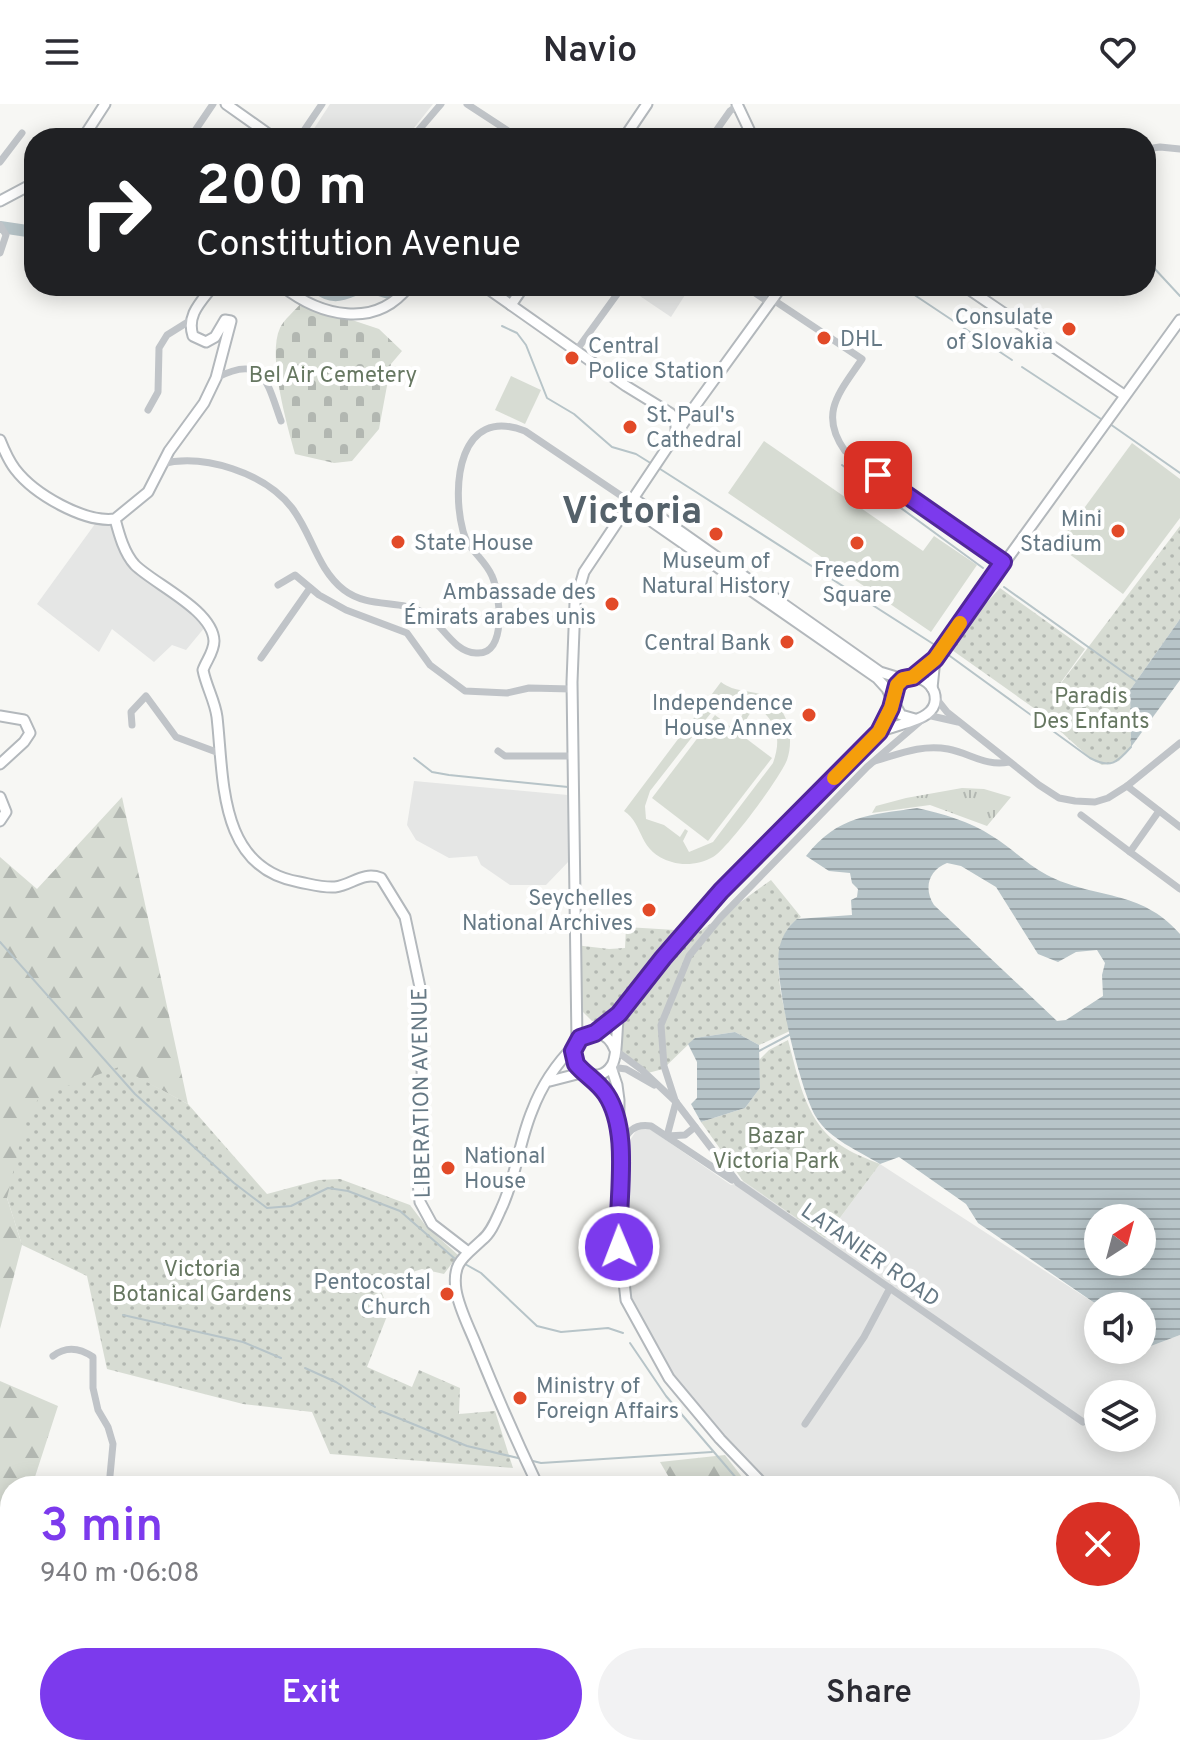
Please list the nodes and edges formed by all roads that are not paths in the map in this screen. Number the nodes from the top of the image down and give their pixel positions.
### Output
1 (105, 104) edge
2 (213, 104) edge
3 (226, 104) edge
4 (322, 104) edge
5 (441, 104) edge
6 (467, 104) edge
7 (647, 104) edge
8 (738, 104) edge
9 (89, 128) edge
10 (197, 128) edge
11 (260, 128) edge
12 (306, 128) edge
13 (421, 128) edge
14 (503, 128) edge
15 (631, 128) edge
16 (718, 128) edge
17 (749, 128) edge
18 (22, 133) dead end
19 (1156, 148) edge
20 (1180, 149) edge
21 (0, 162) edge
22 (24, 188) edge
23 (0, 201) edge
24 (0, 225) edge
25 (0, 253) edge
26 (206, 296) edge
27 (296, 296) edge
28 (400, 296) edge
29 (498, 296) edge
30 (517, 296) edge
31 (616, 296) edge
32 (762, 296) edge
33 (775, 296) edge
34 (979, 296) edge
35 (771, 301) junction
36 (511, 305) junction
37 (191, 320) junction
38 (1180, 320) edge
39 (576, 351) junction
40 (216, 378) junction
41 (1135, 379) junction
42 (1105, 382) junction
43 (1124, 395) junction
44 (695, 406) junction
45 (148, 410) dead end
46 (670, 413) junction
47 (1110, 415) junction
48 (281, 421) dead end
49 (675, 436) junction
50 (0, 440) edge
51 (161, 464) junction
52 (629, 501) junction
53 (115, 519) junction
54 (1003, 562) junction
55 (278, 585) dead end
56 (310, 588) junction
57 (936, 657) junction
58 (261, 658) dead end
59 (908, 678) junction
60 (572, 689) junction
61 (934, 693) junction
62 (893, 702) junction
63 (0, 716) edge
64 (923, 717) junction
65 (960, 723) junction
66 (132, 725) dead end
67 (879, 732) junction
68 (1180, 743) edge
69 (498, 751) dead end
70 (219, 753) junction
71 (573, 756) junction
72 (872, 762) junction
73 (1009, 762) junction
74 (0, 764) edge
75 (1127, 786) junction
76 (0, 797) edge
77 (1159, 811) junction
78 (1081, 815) dead end
79 (0, 821) edge
80 (1180, 827) edge
81 (1130, 852) junction
82 (1180, 889) edge
83 (619, 1014) junction
84 (595, 1033) junction
85 (576, 1044) junction
86 (615, 1050) junction
87 (611, 1067) junction
88 (587, 1073) junction
89 (549, 1081) junction
90 (662, 1090) junction
91 (676, 1102) junction
92 (695, 1127) junction
93 (619, 1129) junction
94 (667, 1136) junction
95 (620, 1148) junction
96 (738, 1183) junction
97 (467, 1251) junction
98 (890, 1288) junction
99 (53, 1356) dead end
100 (1083, 1422) dead end
101 (805, 1424) dead end
102 (110, 1476) edge
103 (530, 1476) edge
104 (755, 1476) edge

1 - 9 main road
2 - 10 street
3 - 11 main road
4 - 12 street
5 - 13 street
6 - 14 street
7 - 15 main road
8 - 16 street
8 - 17 main road
18 - 21 street
19 - 20 street
22 - 23 main road
24 - 25 street
26 - 37 main road
27 - 28 main road
29 - 36 main road
30 - 36 main road
31 - 39 street
32 - 35 street
33 - 35 main road
34 - 42 main road
35 - 44 main road
35 - 54 street
36 - 39 main road
37 - 40 main road
37 - 45 street
38 - 41 main road
39 - 46 main road
40 - 48 street
40 - 51 main road
41 - 42 main road
41 - 43 main road
42 - 43 main road
42 - 47 main road
43 - 47 main road
44 - 46 main road
44 - 49 main road
46 - 49 main road
47 - 54 main road
49 - 52 main road
50 - 53 main road
51 - 52 street
51 - 53 main road
52 - 59 main road
52 - 60 main road
52 - 62 main road
53 - 70 main road, LIBERATION AVENUE
54 - 57 main road
55 - 56 street
56 - 58 street
56 - 60 street
57 - 59 main road
57 - 61 main road
59 - 61 main road
59 - 62 main road
60 - 71 main road
61 - 64 main road
61 - 65 street
62 - 64 main road
62 - 67 main road
63 - 74 main road
64 - 65 street
64 - 67 main road
64 - 72 street
65 - 73 street
66 - 70 street
67 - 83 main road
68 - 75 street
69 - 71 street
70 - 97 main road, LIBERATION AVENUE
71 - 85 main road
72 - 73 street
72 - 91 street
73 - 75 street
75 - 77 street
76 - 79 main road
77 - 80 street
77 - 81 street
78 - 81 street
81 - 82 street
83 - 84 main road
83 - 86 main road
84 - 85 main road
84 - 86 main road
85 - 88 main road
85 - 89 main road
86 - 87 main road
86 - 90 street, LATANIER ROAD
87 - 88 main road
87 - 90 street, LATANIER ROAD
87 - 93 main road
88 - 89 main road
88 - 93 main road
89 - 97 main road
90 - 91 street, LATANIER ROAD
91 - 92 street, LATANIER ROAD
91 - 94 street
92 - 94 street
92 - 96 street, LATANIER ROAD
93 - 95 main road
94 - 95 street
94 - 96 street
95 - 104 main road
96 - 98 street, LATANIER ROAD
97 - 103 main road
98 - 100 street, LATANIER ROAD
98 - 101 street
99 - 102 street

